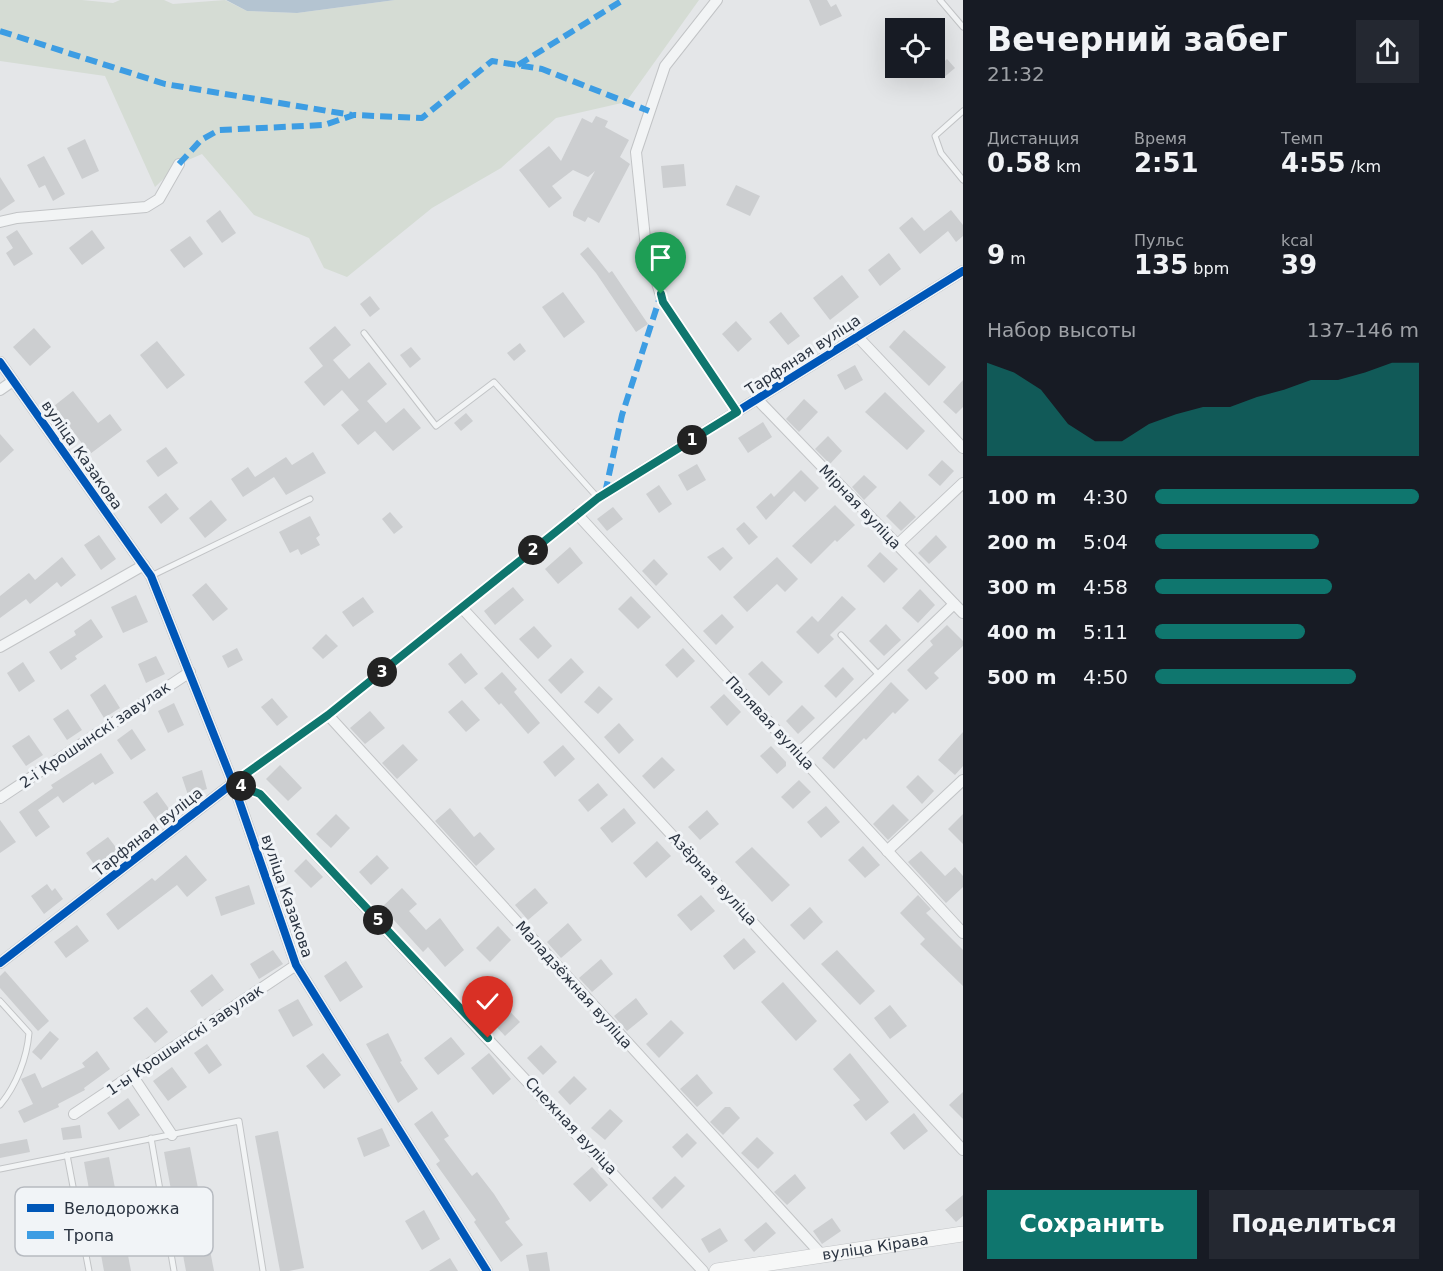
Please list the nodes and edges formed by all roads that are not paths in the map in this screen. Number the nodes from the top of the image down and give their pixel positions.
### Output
1 (717, 0) edge
2 (940, 0) edge
3 (963, 27) edge
4 (963, 111) edge
5 (179, 164) dead end
6 (963, 180) edge
7 (0, 222) edge
8 (963, 271) edge
9 (364, 333) dead end
10 (857, 336) junction
11 (0, 362) edge
12 (13, 381) junction
13 (0, 390) edge
14 (758, 400) junction
15 (737, 412) junction
16 (963, 448) edge
17 (963, 483) edge
18 (598, 498) junction
19 (310, 499) dead end
20 (577, 514) junction
21 (897, 545) junction
22 (144, 565) junction
23 (151, 576) junction
24 (954, 604) junction
25 (462, 608) junction
26 (963, 613) edge
27 (841, 635) dead end
28 (0, 647) edge
29 (190, 672) junction
30 (880, 676) junction
31 (328, 715) junction
32 (798, 754) junction
33 (963, 780) edge
34 (233, 783) junction
35 (0, 798) edge
36 (887, 851) junction
37 (963, 933) edge
38 (0, 963) edge
39 (296, 965) junction
40 (0, 1001) edge
41 (132, 1075) junction
42 (0, 1106) edge
43 (74, 1114) dead end
44 (172, 1135) junction
45 (151, 1138) junction
46 (963, 1150) edge
47 (67, 1155) junction
48 (0, 1169) edge
49 (73, 1187) edge
50 (159, 1187) edge
51 (963, 1234) edge
52 (820, 1254) junction
53 (86, 1256) edge
54 (171, 1256) edge
55 (89, 1271) edge
56 (174, 1271) edge
57 (263, 1271) edge
58 (487, 1271) edge
59 (703, 1271) edge
60 (717, 1271) edge

1 - 15 street
2 - 3 lane
4 - 6 lane
5 - 7 street
8 - 10 street, Тарфяная вуліца
9 - 18 lane
10 - 14 street, Тарфяная вуліца
10 - 16 street
11 - 12 street, вуліца Казакова
12 - 13 street
12 - 22 street, вуліца Казакова
14 - 15 street, Тарфяная вуліца
14 - 21 street, Мірная вуліца
15 - 18 street, Тарфяная вуліца
17 - 21 street
18 - 20 street, Тарфяная вуліца
19 - 23 lane
20 - 25 street, Тарфяная вуліца
20 - 32 street, Палявая вуліца
21 - 24 street, Мірная вуліца
22 - 23 street, вуліца Казакова
22 - 28 street
23 - 29 street, вуліца Казакова
24 - 26 street, Мірная вуліца
24 - 30 street
25 - 31 street, Тарфяная вуліца
25 - 46 street, Азёрная вуліца
27 - 30 lane
29 - 34 street, вуліца Казакова
29 - 35 street, 2-і Крошынскі завулак
30 - 32 street
31 - 34 street, Тарфяная вуліца
31 - 52 street, Маладзёжная вуліца
32 - 36 street, Палявая вуліца
33 - 36 street
34 - 38 street, Тарфяная вуліца
34 - 39 street, вуліца Казакова
34 - 59 street, Снежная вуліца
36 - 37 street, Палявая вуліца
39 - 41 street, 1-ы Крошынскі завулак
39 - 58 street, вуліца Казакова
40 - 42 lane
41 - 43 street, 1-ы Крошынскі завулак
41 - 44 street
44 - 45 lane
44 - 57 lane
45 - 47 lane
45 - 50 lane
47 - 48 lane
47 - 49 lane
51 - 52 main road, вуліца Кірава
52 - 60 main road, вуліца Кірава
53 - 55 lane
54 - 56 lane

